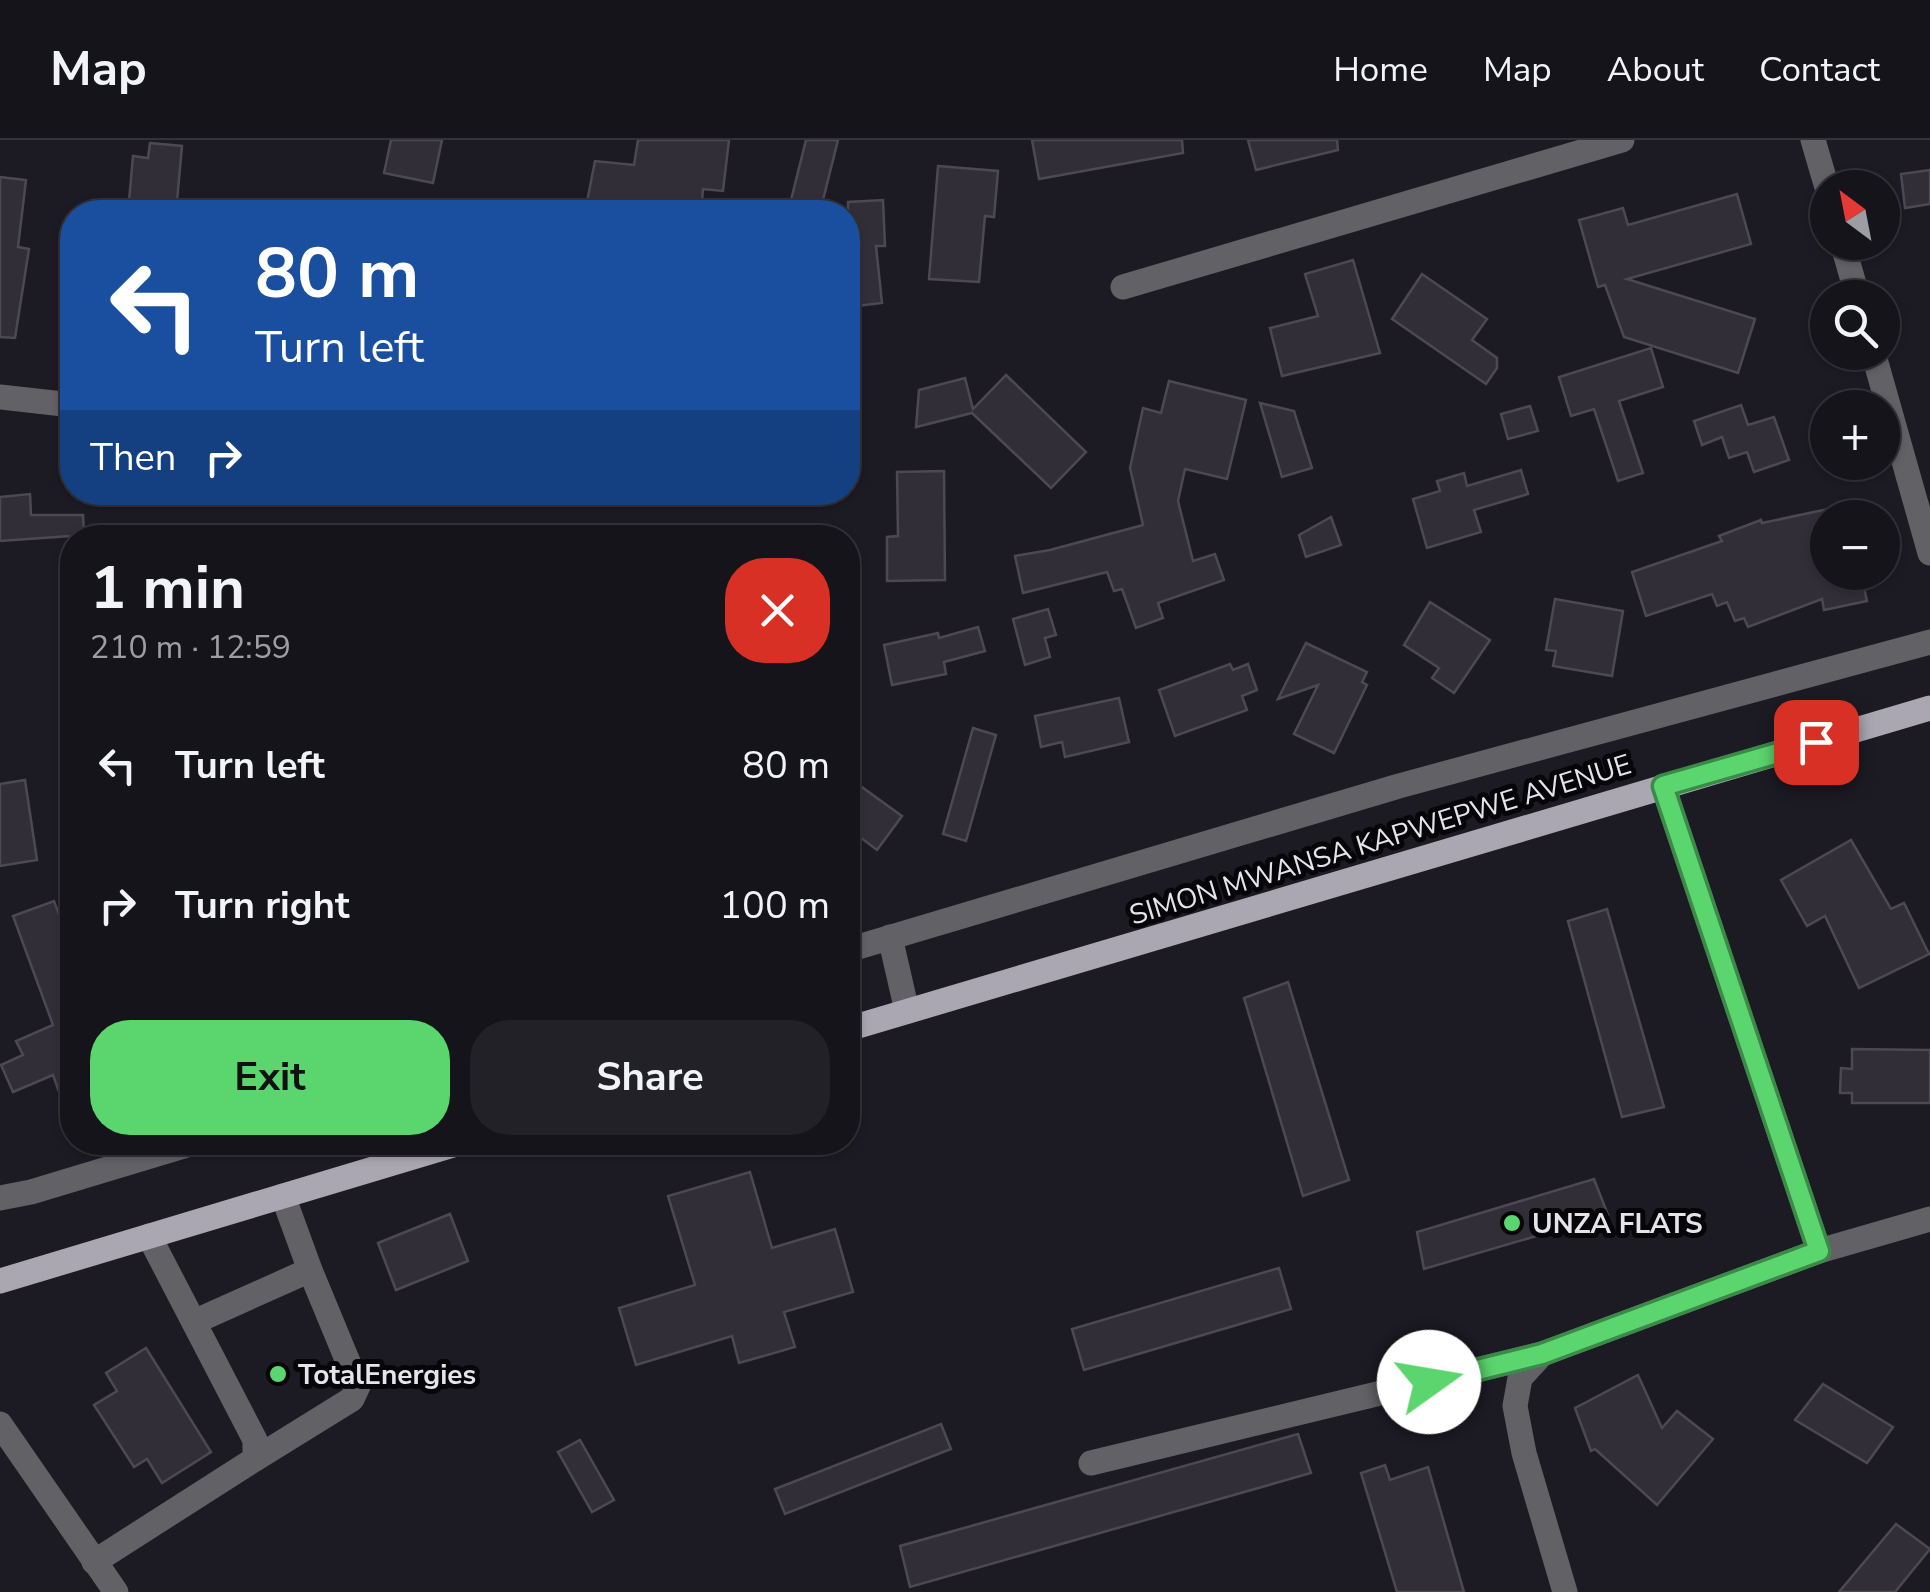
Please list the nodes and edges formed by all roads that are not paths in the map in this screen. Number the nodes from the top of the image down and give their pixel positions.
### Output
1 (1622, 140) edge
2 (1813, 140) edge
3 (1822, 170) edge
4 (1123, 287) dead end
5 (1878, 370) edge
6 (0, 397) edge
7 (60, 404) edge
8 (1930, 553) edge
9 (1930, 642) edge
10 (1930, 708) edge
11 (1663, 786) junction
12 (890, 937) junction
13 (860, 946) edge
14 (907, 1011) junction
15 (860, 1025) edge
16 (154, 1155) edge
17 (420, 1155) edge
18 (283, 1196) junction
19 (0, 1198) edge
20 (1930, 1219) edge
21 (149, 1236) junction
22 (1819, 1251) junction
23 (310, 1270) junction
24 (0, 1281) edge
25 (194, 1322) junction
26 (1542, 1354) junction
27 (0, 1424) edge
28 (255, 1459) junction
29 (1092, 1463) dead end
30 (94, 1562) junction
31 (116, 1592) edge
32 (1565, 1592) edge

1 - 4 street
2 - 3 street
5 - 8 street
6 - 7 street
9 - 12 street
10 - 11 main road, SIMON MWANSA KAPWEPWE AVENUE
11 - 14 main road, SIMON MWANSA KAPWEPWE AVENUE
11 - 22 street
12 - 13 street
12 - 14 street
14 - 15 main road, SIMON MWANSA KAPWEPWE AVENUE
16 - 19 street
17 - 18 main road
18 - 21 main road
18 - 23 street
20 - 22 street
21 - 24 main road
21 - 25 street
22 - 26 street
23 - 25 street
23 - 28 street
25 - 28 street
26 - 29 street
26 - 32 street
27 - 30 street
28 - 30 street
30 - 31 street

